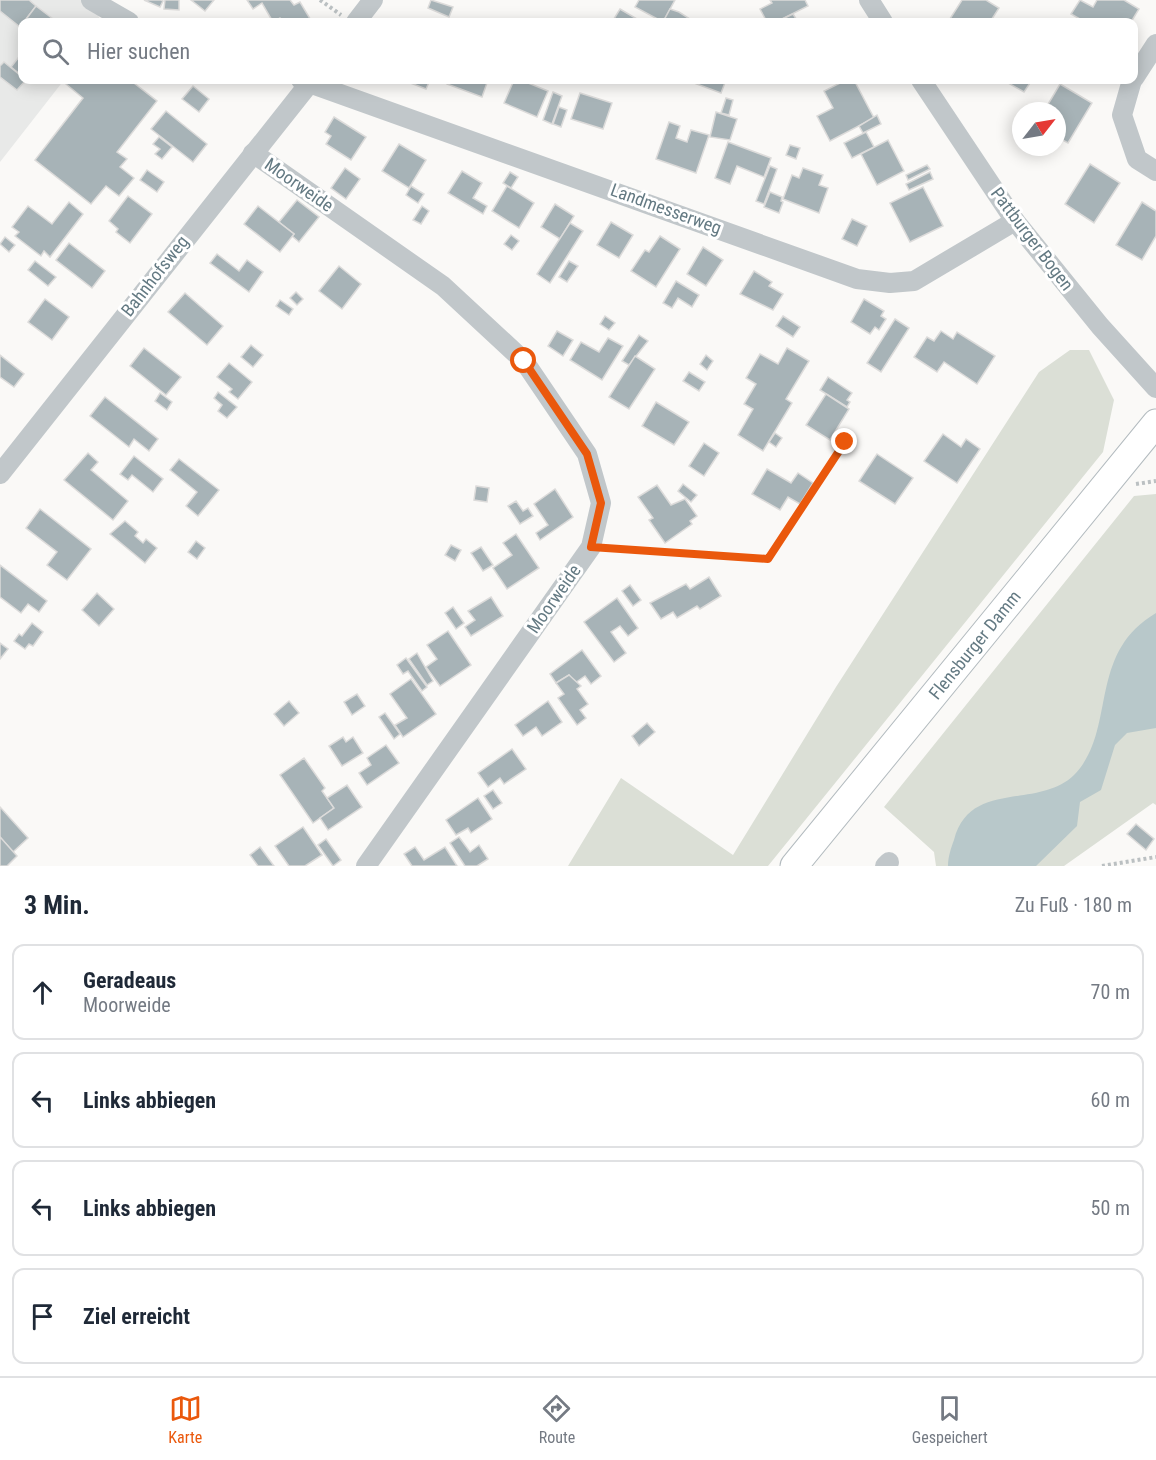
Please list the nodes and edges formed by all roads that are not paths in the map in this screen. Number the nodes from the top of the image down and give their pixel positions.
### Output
1 (91, 0) edge
2 (373, 0) edge
3 (868, 0) edge
4 (122, 18) edge
5 (352, 18) edge
6 (881, 18) edge
7 (1156, 44) edge
8 (1138, 71) edge
9 (305, 84) edge
10 (319, 84) edge
11 (924, 84) edge
12 (1131, 84) edge
13 (253, 153) junction
14 (1156, 171) edge
15 (1015, 221) junction
16 (1156, 388) edge
17 (1156, 423) edge
18 (0, 474) edge
19 (366, 866) edge
20 (794, 866) edge

1 - 4 street
2 - 5 street
3 - 6 street
7 - 8 street
9 - 13 street, Bahnhofsweg
10 - 15 street, Landmesserweg
11 - 15 street, Pattburger Bogen
12 - 14 street
13 - 18 street, Bahnhofsweg
13 - 19 street, Moorweide
15 - 16 street, Pattburger Bogen
17 - 20 street, Flensburger Damm

